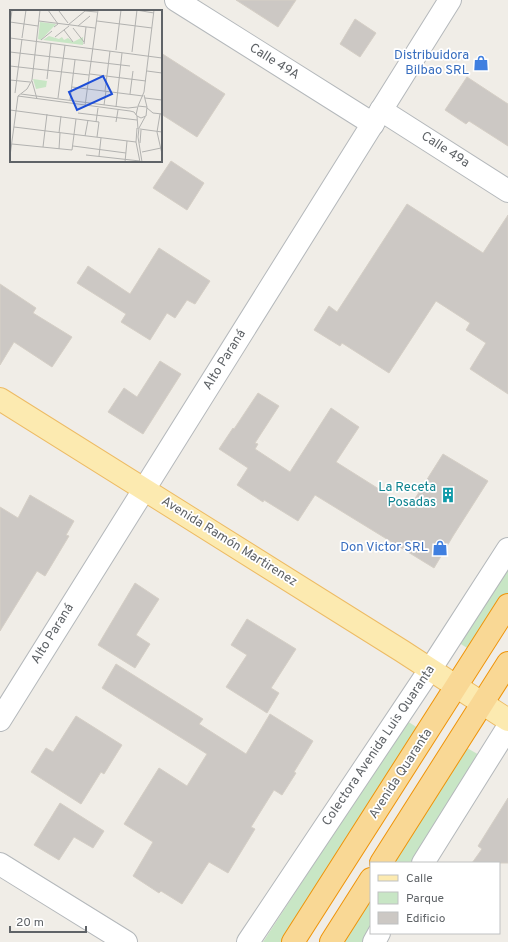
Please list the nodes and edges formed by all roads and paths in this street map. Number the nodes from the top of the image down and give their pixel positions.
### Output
1 (176, 0) edge
2 (450, 0) edge
3 (377, 117) junction
4 (508, 191) edge
5 (0, 399) edge
6 (144, 489) junction
7 (508, 549) edge
8 (508, 605) edge
9 (508, 663) edge
10 (430, 669) junction
11 (457, 686) junction
12 (482, 704) junction
13 (0, 720) edge
14 (508, 720) edge
15 (508, 727) edge
16 (382, 862) edge
17 (424, 862) edge
18 (0, 864) edge
19 (370, 881) edge
20 (126, 942) edge
21 (248, 942) edge
22 (293, 942) edge
23 (331, 942) edge

1 - 3 street, Calle 49A
2 - 3 street, Alto Paraná
3 - 4 street, Calle 49a
3 - 6 street, Alto Paraná
5 - 6 main road, Avenida Ramón Martirenez
6 - 10 main road, Avenida Ramón Martirenez
6 - 13 street, Alto Paraná
7 - 10 street, Colectora Avenida Luis Quaranta
8 - 11 highway, Avenida Quaranta
9 - 12 highway
10 - 11 main road, Avenida Ramón Martirenez
10 - 21 street, Colectora Avenida Luis Quaranta
11 - 12 main road, Avenida Ramón Martirenez
11 - 22 highway, Avenida Quaranta
12 - 14 main road, Avenida Ramón Martirenez
12 - 16 highway
15 - 17 street
18 - 20 street
19 - 23 highway

